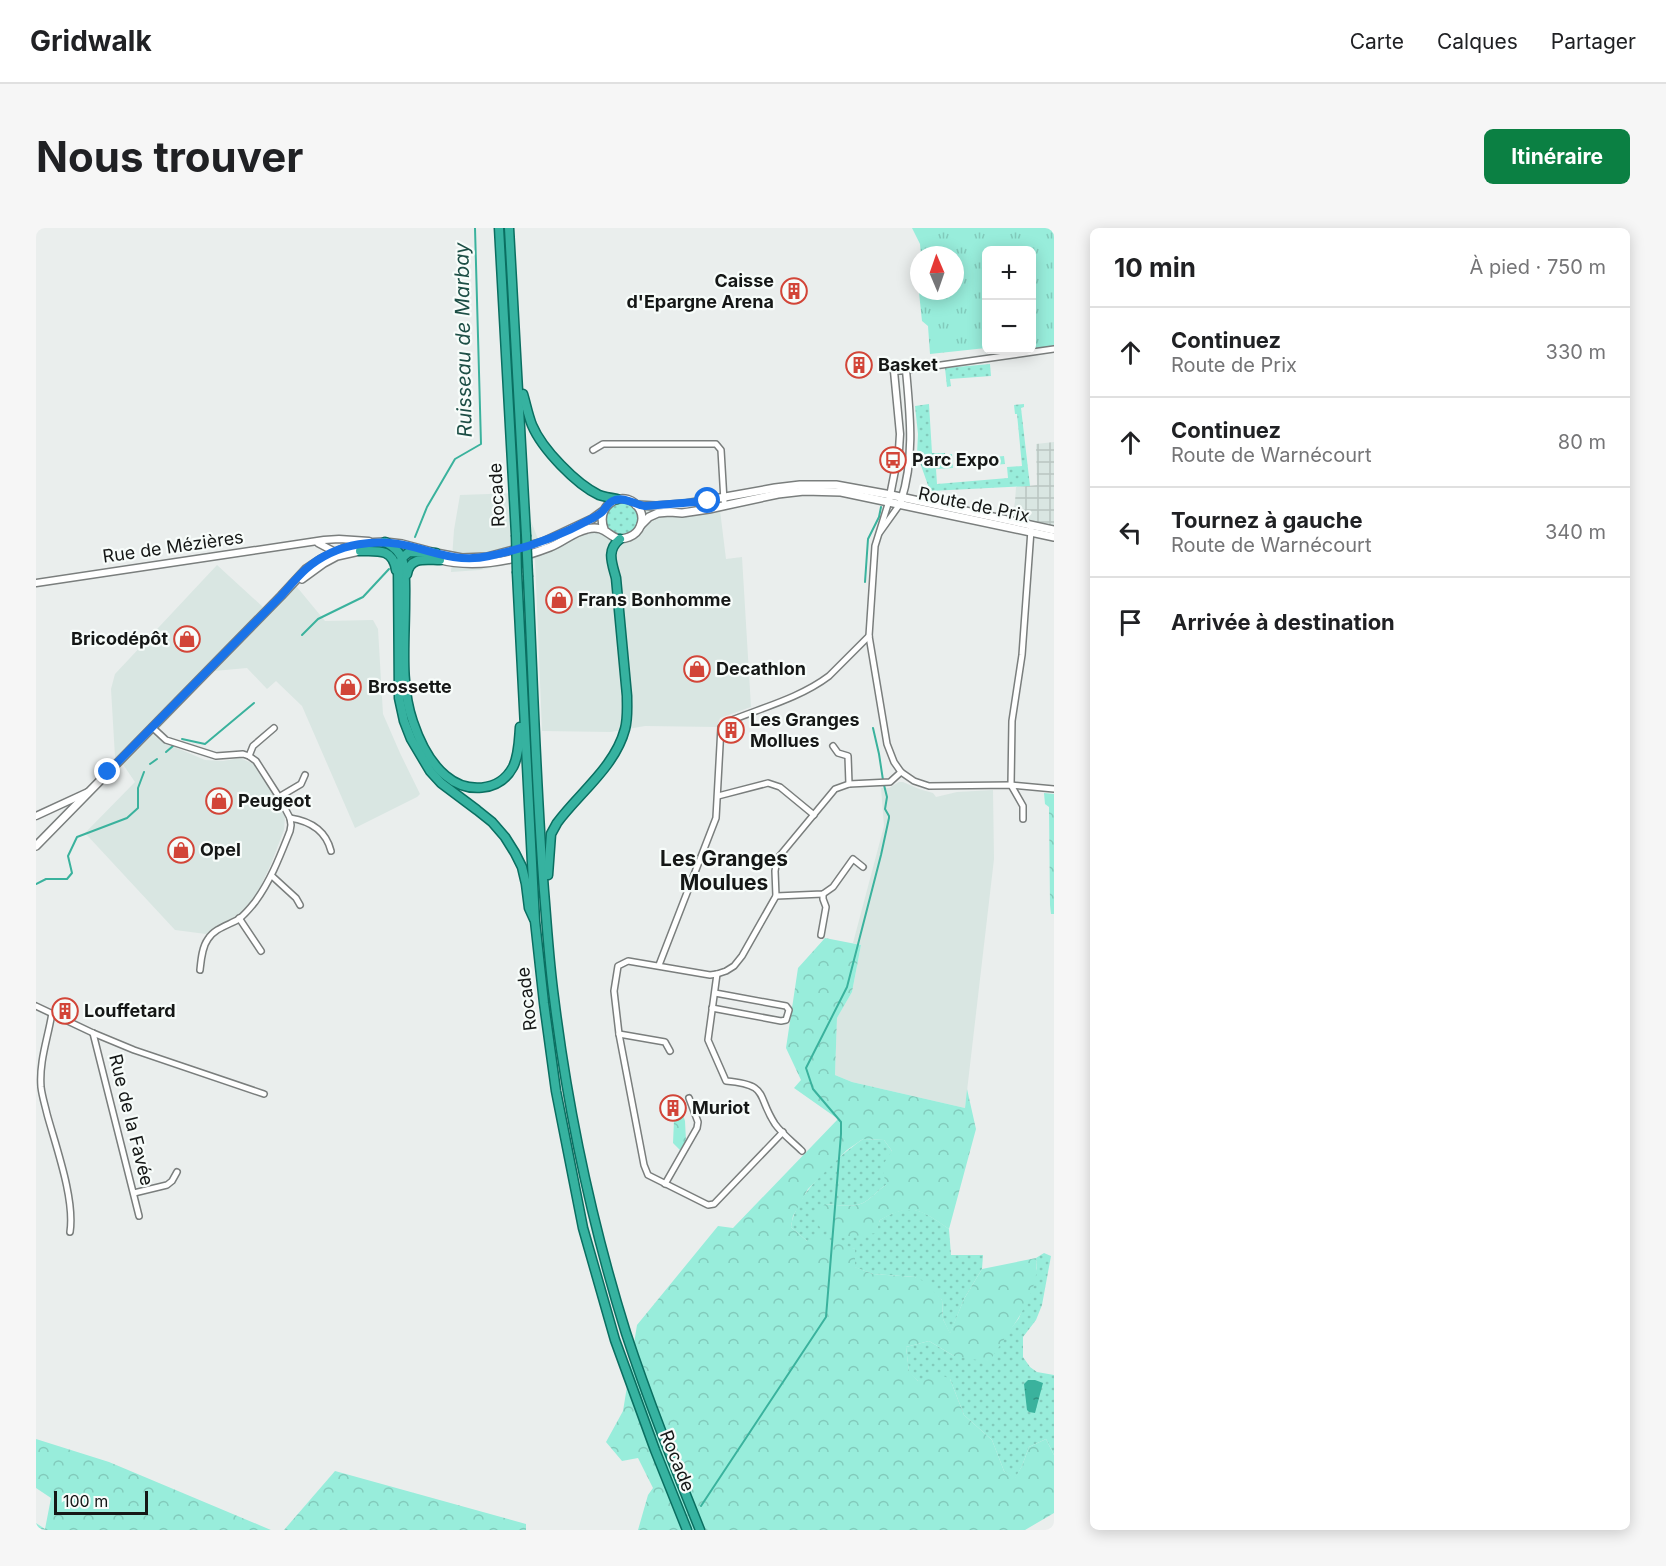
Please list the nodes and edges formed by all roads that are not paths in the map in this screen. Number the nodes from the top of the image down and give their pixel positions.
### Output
1 (499, 228) edge
2 (509, 228) edge
3 (1054, 349) edge
4 (518, 369) junction
5 (906, 370) junction
6 (592, 450) dead end
7 (890, 498) junction
8 (617, 499) junction
9 (901, 501) junction
10 (724, 502) junction
11 (636, 505) junction
12 (603, 511) junction
13 (641, 525) junction
14 (604, 529) junction
15 (1031, 529) junction
16 (1054, 530) edge
17 (878, 536) junction
18 (1054, 537) edge
19 (620, 539) junction
20 (326, 540) junction
21 (314, 542) junction
22 (382, 542) junction
23 (396, 550) junction
24 (360, 551) junction
25 (407, 552) junction
26 (336, 554) junction
27 (438, 557) junction
28 (320, 560) junction
29 (401, 582) junction
30 (36, 583) edge
31 (281, 596) junction
32 (869, 636) junction
33 (522, 682) junction
34 (152, 727) junction
35 (274, 728) dead end
36 (833, 746) dead end
37 (249, 756) junction
38 (902, 772) junction
39 (305, 775) dead end
40 (849, 784) junction
41 (1011, 785) junction
42 (1054, 789) edge
43 (88, 792) junction
44 (718, 796) junction
45 (279, 797) junction
46 (814, 814) junction
47 (36, 816) edge
48 (290, 819) junction
49 (1023, 819) dead end
50 (36, 846) edge
51 (331, 851) dead end
52 (863, 867) dead end
53 (272, 876) junction
54 (823, 894) junction
55 (776, 896) junction
56 (300, 905) dead end
57 (239, 918) junction
58 (535, 921) junction
59 (822, 935) dead end
60 (261, 951) dead end
61 (550, 962) junction
62 (659, 965) junction
63 (200, 970) dead end
64 (717, 974) junction
65 (715, 993) junction
66 (36, 1006) edge
67 (712, 1008) junction
68 (52, 1013) junction
69 (93, 1033) junction
70 (619, 1034) junction
71 (670, 1051) dead end
72 (264, 1094) dead end
73 (689, 1098) dead end
74 (783, 1132) junction
75 (802, 1151) dead end
76 (177, 1172) dead end
77 (665, 1184) junction
78 (134, 1193) junction
79 (139, 1216) dead end
80 (70, 1232) dead end
81 (687, 1530) edge
82 (700, 1530) edge

1 - 33 highway, Rocade, bridge
2 - 4 highway
3 - 5 street
4 - 8 highway
4 - 61 highway, bridge
5 - 7 street
5 - 9 street
6 - 10 street
7 - 9 main road, Route de Prix
7 - 10 main road, Route de Prix
7 - 17 street
8 - 11 main road, Route de Prix
8 - 12 main road
9 - 15 main road, Route de Prix
9 - 17 street
10 - 11 main road, Route de Prix
10 - 13 main road, Route de Prix
11 - 13 main road
12 - 14 main road
12 - 27 main road
13 - 19 main road, Route de Prix
14 - 19 main road
14 - 27 main road
15 - 16 main road, Route de Prix
15 - 18 main road, Route de Prix
15 - 41 street
17 - 32 street
19 - 61 highway
20 - 21 street, Rue de Mézières
20 - 22 street, Rue de Mézières
20 - 26 street
21 - 26 street
21 - 28 street
21 - 30 street, Rue de Mézières
22 - 23 highway
22 - 25 main road
22 - 26 main road
23 - 24 main road
23 - 25 highway
24 - 26 main road
24 - 29 highway
25 - 27 highway
25 - 29 highway
26 - 28 main road
26 - 31 main road
27 - 29 highway
28 - 31 main road
29 - 33 highway
29 - 58 highway
31 - 34 main road
32 - 38 street
32 - 44 street
33 - 58 highway, Rocade
34 - 37 street
34 - 43 main road
35 - 37 street
36 - 40 street
37 - 45 street
38 - 40 street
38 - 41 street
39 - 45 street
40 - 46 street
41 - 42 street
41 - 49 street
43 - 47 street
43 - 50 main road
44 - 46 street
44 - 62 street
45 - 48 street
46 - 55 street
48 - 51 street
48 - 53 street
52 - 54 street
53 - 56 street
53 - 57 street
54 - 55 street
54 - 59 street
55 - 64 street
57 - 60 street
57 - 63 street
58 - 81 highway, Rocade
61 - 82 highway
62 - 64 street
62 - 70 street
64 - 65 street
65 - 67 street
65 - 67 street
66 - 68 street
67 - 74 street
68 - 69 street
68 - 80 street
69 - 72 street
69 - 78 street, Rue de la Favée
70 - 71 street
70 - 77 street
73 - 77 street
74 - 75 street
74 - 77 street
76 - 78 street
78 - 79 street, Rue de la Favée

